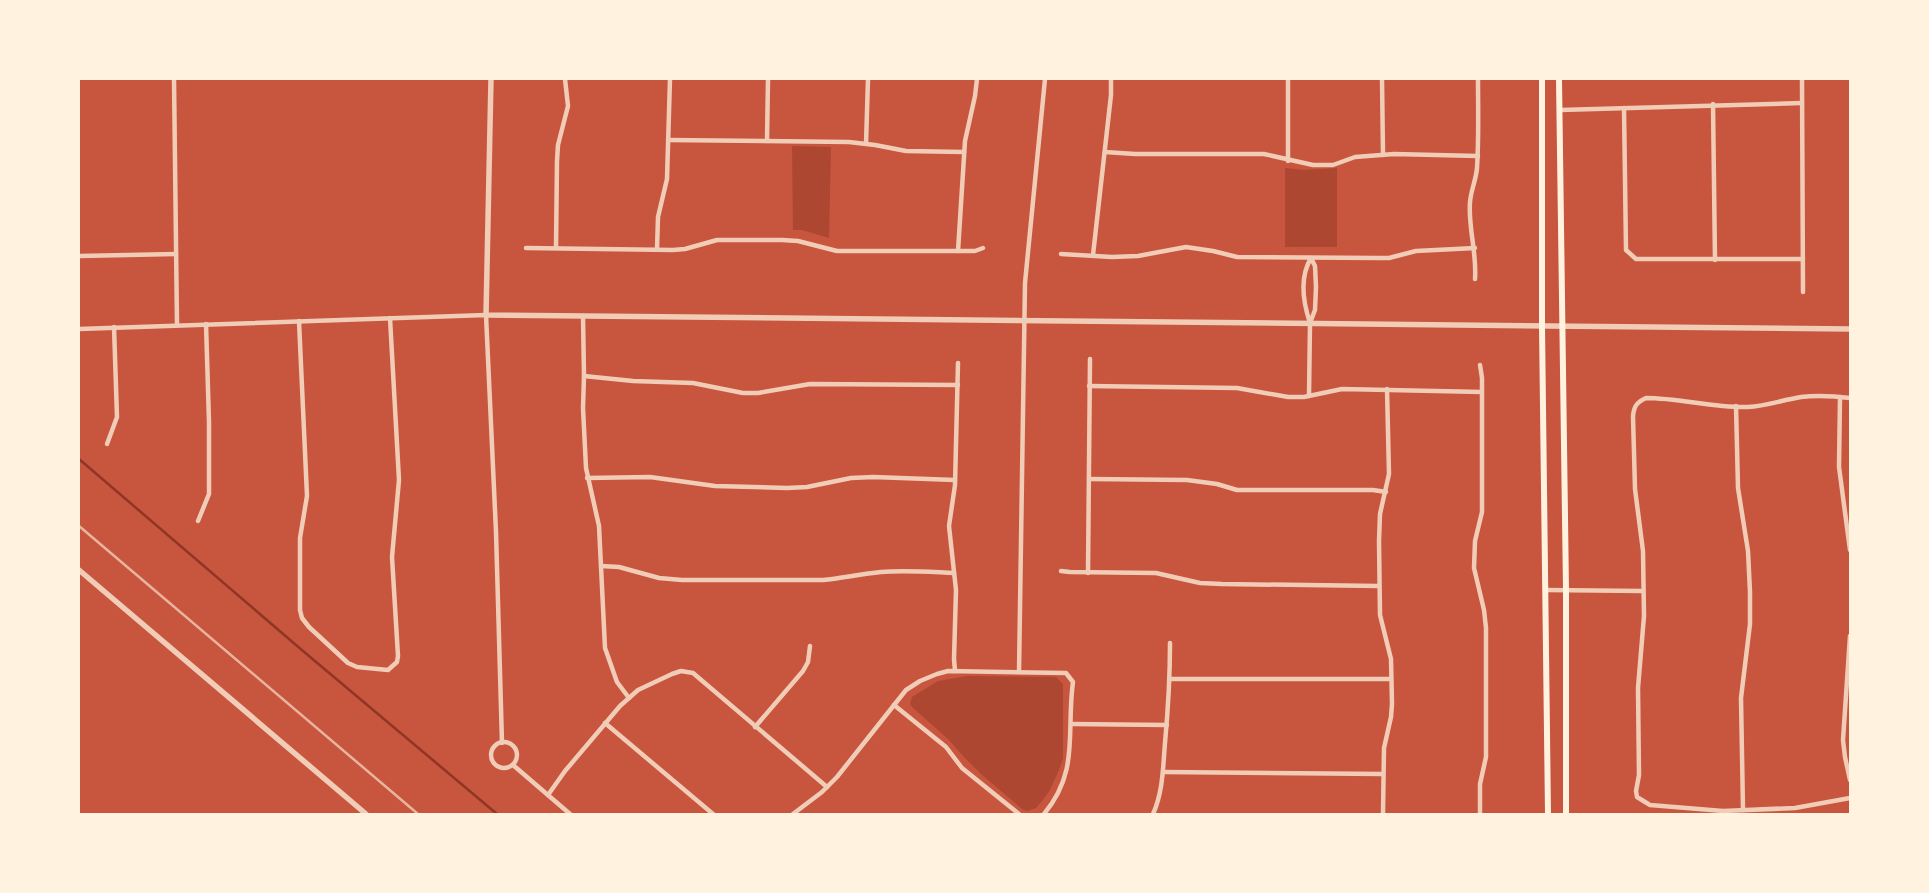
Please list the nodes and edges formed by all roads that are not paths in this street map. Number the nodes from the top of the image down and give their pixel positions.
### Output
1 (174, 79) edge
2 (491, 79) edge
3 (564, 79) edge
4 (670, 79) edge
5 (768, 79) edge
6 (868, 79) edge
7 (977, 79) edge
8 (1046, 79) edge
9 (1111, 79) edge
10 (1288, 79) edge
11 (1382, 79) edge
12 (1478, 79) edge
13 (1542, 79) edge
14 (1559, 79) edge
15 (1802, 79) edge
16 (1802, 103) junction
17 (1713, 104) junction
18 (1624, 108) junction
19 (1560, 110) junction
20 (668, 140) junction
21 (767, 141) junction
22 (866, 144) junction
23 (964, 152) junction
24 (1105, 152) junction
25 (1383, 154) junction
26 (1478, 156) junction
27 (1288, 161) junction
28 (526, 248) dead end
29 (556, 248) junction
30 (983, 248) dead end
31 (1475, 248) junction
32 (657, 249) junction
33 (958, 251) junction
34 (176, 254) junction
35 (1061, 254) dead end
36 (79, 256) edge
37 (1093, 256) junction
38 (1311, 258) junction
39 (1803, 259) junction
40 (1715, 260) junction
41 (1475, 279) dead end
42 (1803, 292) dead end
43 (486, 315) junction
44 (582, 316) junction
45 (390, 318) junction
46 (1023, 320) junction
47 (299, 321) junction
48 (1310, 323) junction
49 (206, 324) junction
50 (177, 325) junction
51 (1542, 326) junction
52 (1561, 326) junction
53 (114, 327) junction
54 (79, 328) edge
55 (1850, 329) edge
56 (1090, 359) dead end
57 (958, 363) dead end
58 (1480, 366) dead end
59 (584, 376) junction
60 (958, 385) junction
61 (1089, 386) junction
62 (1387, 389) junction
63 (1482, 392) junction
64 (1310, 396) junction
65 (1840, 397) junction
66 (1850, 398) edge
67 (1736, 406) junction
68 (107, 444) dead end
69 (587, 478) junction
70 (1088, 479) junction
71 (956, 480) junction
72 (1386, 492) junction
73 (1842, 494) junction
74 (1850, 495) edge
75 (198, 521) dead end
76 (1850, 550) edge
77 (601, 566) junction
78 (79, 570) edge
79 (1061, 570) dead end
80 (954, 573) junction
81 (1088, 573) junction
82 (1379, 586) junction
83 (1546, 590) junction
84 (1566, 590) junction
85 (1643, 591) junction
86 (1850, 636) edge
87 (1170, 643) dead end
88 (810, 646) dead end
89 (955, 671) junction
90 (1019, 672) junction
91 (1170, 678) junction
92 (1391, 679) junction
93 (1848, 697) edge
94 (629, 698) junction
95 (894, 705) junction
96 (605, 723) junction
97 (1071, 724) junction
98 (1167, 724) junction
99 (755, 727) junction
100 (502, 743) junction
101 (513, 765) junction
102 (1163, 772) junction
103 (1383, 774) junction
104 (1850, 780) edge
105 (827, 787) junction
106 (548, 796) junction
107 (1850, 798) edge
108 (1742, 810) junction
109 (366, 814) edge
110 (570, 814) edge
111 (713, 814) edge
112 (792, 814) edge
113 (1019, 814) edge
114 (1044, 814) edge
115 (1153, 814) edge
116 (1383, 814) edge
117 (1480, 814) edge
118 (1548, 814) edge
119 (1566, 814) edge

1 - 34 street
2 - 43 street
3 - 29 street
4 - 20 street
5 - 21 street
6 - 22 street
7 - 23 street
8 - 46 street
9 - 24 street
10 - 27 street
11 - 25 street
12 - 26 street
13 - 51 main road
14 - 19 main road
15 - 16 street
16 - 17 street
16 - 39 street
17 - 18 street
17 - 40 street
18 - 19 street
18 - 40 street
19 - 52 main road
20 - 21 street
20 - 32 street
21 - 22 street
22 - 23 street
23 - 33 street
24 - 27 street
24 - 37 street
25 - 26 street
25 - 27 street
26 - 31 street
28 - 29 street
29 - 32 street
30 - 33 street
31 - 38 street
31 - 41 street
32 - 33 street
34 - 36 street
34 - 50 street
35 - 37 street
37 - 38 street
38 - 48 street
38 - 48 street
39 - 40 street
39 - 42 street
43 - 44 street
43 - 45 street
43 - 100 street
44 - 46 street
44 - 59 street
45 - 47 street
45 - 47 street
46 - 48 street
46 - 90 street
47 - 49 street
48 - 51 street
48 - 64 street
49 - 50 street
49 - 75 street
50 - 53 street
51 - 52 street
51 - 83 main road
52 - 55 street
52 - 84 main road
53 - 54 street
53 - 68 street
56 - 61 street
57 - 60 street
58 - 63 street
59 - 60 street
59 - 69 street
60 - 71 street
61 - 64 street
61 - 70 street
62 - 63 street
62 - 64 street
62 - 72 street
63 - 117 street
65 - 66 street
65 - 67 street
65 - 73 street
67 - 85 street
67 - 108 street
69 - 71 street
69 - 77 street
70 - 72 street
70 - 81 street
71 - 80 street
72 - 82 street
73 - 74 street
73 - 76 street
77 - 80 street
77 - 94 street
78 - 109 street
79 - 81 street
80 - 89 street
81 - 82 street
82 - 92 street
83 - 84 street
83 - 118 main road
84 - 85 street
84 - 119 main road
85 - 108 street
86 - 93 street
87 - 91 street
88 - 99 street
89 - 90 street
89 - 95 street
90 - 97 street
91 - 92 street
91 - 98 street
92 - 103 street
93 - 104 street
94 - 96 street
94 - 99 street
95 - 105 street
95 - 113 street
96 - 106 street
96 - 111 street
97 - 98 street
97 - 114 street
98 - 102 street
99 - 105 street
100 - 101 street
100 - 101 street
101 - 106 street
102 - 103 street
102 - 115 street
103 - 116 street
105 - 112 street
106 - 110 street
107 - 108 street

